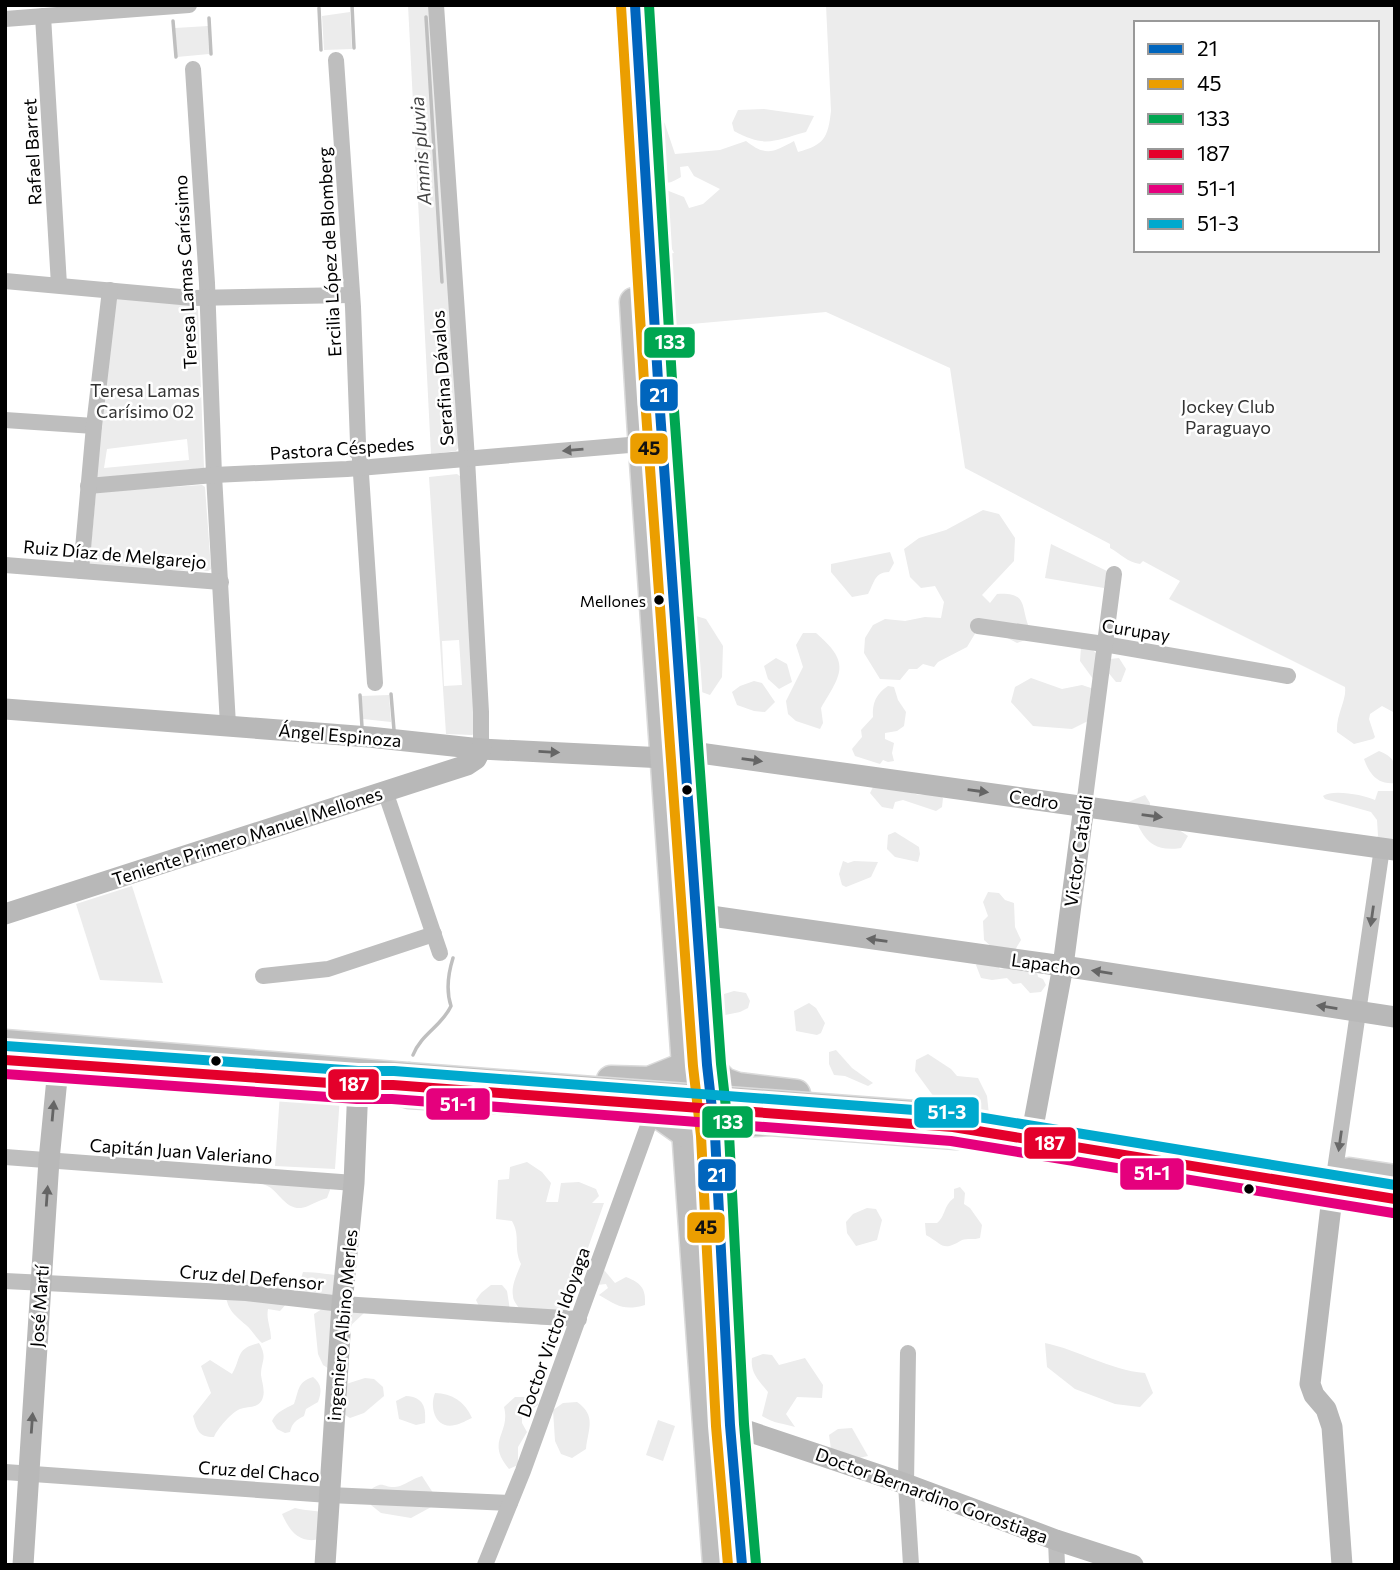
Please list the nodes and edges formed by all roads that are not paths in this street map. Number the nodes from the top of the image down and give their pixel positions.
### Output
1 (189, 5) edge
2 (436, 5) edge
3 (619, 5) edge
4 (635, 5) edge
5 (155, 7) edge
6 (43, 16) junction
7 (5, 19) edge
8 (336, 60) dead end
9 (193, 69) dead end
10 (5, 281) edge
11 (59, 285) junction
12 (110, 290) junction
13 (352, 295) junction
14 (207, 298) junction
15 (5, 420) edge
16 (94, 426) junction
17 (641, 444) junction
18 (359, 455) junction
19 (467, 459) junction
20 (214, 475) junction
21 (88, 486) junction
22 (667, 496) junction
23 (5, 565) edge
24 (81, 571) junction
25 (1114, 574) dead end
26 (221, 582) junction
27 (978, 626) dead end
28 (1104, 644) junction
29 (1288, 676) dead end
30 (376, 683) dead end
31 (5, 709) edge
32 (228, 725) junction
33 (481, 749) junction
34 (674, 754) junction
35 (385, 791) junction
36 (1084, 806) junction
37 (1388, 849) edge
38 (5, 914) edge
39 (696, 914) junction
40 (434, 934) junction
41 (440, 953) dead end
42 (1063, 966) junction
43 (263, 976) dead end
44 (1359, 1012) junction
45 (1395, 1017) edge
46 (5, 1044) edge
47 (59, 1055) junction
48 (5, 1060) edge
49 (696, 1066) junction
50 (400, 1081) junction
51 (358, 1085) junction
52 (653, 1112) junction
53 (962, 1124) junction
54 (1033, 1127) junction
55 (701, 1135) junction
56 (1120, 1145) junction
57 (5, 1157) edge
58 (49, 1160) junction
59 (1395, 1179) edge
60 (1334, 1180) junction
61 (354, 1183) junction
62 (1395, 1199) edge
63 (5, 1281) edge
64 (41, 1283) junction
65 (342, 1304) junction
66 (579, 1319) junction
67 (908, 1353) dead end
68 (730, 1425) junction
69 (5, 1472) edge
70 (29, 1474) junction
71 (906, 1484) junction
72 (329, 1495) junction
73 (510, 1503) junction
74 (1056, 1540) junction
75 (23, 1565) edge
76 (324, 1565) edge
77 (485, 1565) edge
78 (717, 1565) edge
79 (742, 1565) edge
80 (911, 1565) edge
81 (1057, 1565) edge
82 (1133, 1565) edge
83 (1342, 1565) edge

1 - 5 street
2 - 19 street, Serafina Dávalos
3 - 17 highway
4 - 22 highway
5 - 6 street
6 - 7 street
6 - 11 street, Rafael Barret
8 - 13 street, Ercilia López de Blomberg
9 - 14 street, Teresa Lamas Caríssimo
10 - 11 street
11 - 12 street
12 - 14 street
12 - 16 street
13 - 14 street
13 - 18 street, Ercilia López de Blomberg
14 - 20 street, Teresa Lamas Caríssimo
15 - 16 street
16 - 21 street
17 -> 19 street, Pastora Céspedes
17 - 22 highway
17 - 34 highway
18 - 19 street, Pastora Céspedes
18 - 20 street, Pastora Céspedes
18 - 30 street, Ercilia López de Blomberg
19 - 33 street, Serafina Dávalos
20 - 21 street, Pastora Céspedes
20 - 26 street, Teresa Lamas Caríssimo
21 - 24 street
22 - 34 highway
23 - 24 street, Ruiz Díaz de Melgarejo
24 - 26 street, Ruiz Díaz de Melgarejo
25 - 28 street, Victor Cataldi
26 - 32 street, Teresa Lamas Caríssimo
27 - 28 street, Curupay
28 - 29 street, Curupay
28 - 36 street, Victor Cataldi
31 - 32 street, Ángel Espinoza
32 - 33 street, Ángel Espinoza
33 -> 34 street, Ángel Espinoza
33 - 35 street, Teniente Primero Manuel Mellones
34 -> 36 street, Cedro
34 - 39 highway
34 - 49 highway
35 - 38 street, Teniente Primero Manuel Mellones
35 - 40 street
36 -> 37 street, Cedro
36 - 42 street, Victor Cataldi
37 -> 44 street
42 -> 39 street, Lapacho
39 - 49 highway
40 - 41 street
40 - 43 street
44 -> 42 street, Lapacho
42 - 54 street, Victor Cataldi
44 - 45 street, Lapacho
44 -> 60 street
46 - 47 highway
47 - 48 highway
47 - 50 highway
47 - 51 highway
58 -> 47 street, José Martí
49 - 50 highway
49 - 53 highway
49 - 55 highway
50 - 51 highway
50 - 52 highway
50 - 53 highway, bridge
51 - 61 street, ingeniero Albino Merles
52 - 55 highway
52 - 66 street, Doctor Victor Idoyaga
53 - 54 highway
53 - 55 highway
53 - 56 highway
54 - 56 highway
55 - 68 highway
55 - 78 highway
56 - 60 highway
57 - 58 street, Capitán Juan Valeriano
58 - 61 street, Capitán Juan Valeriano
64 -> 58 street, José Martí
59 - 60 highway
60 - 62 highway
60 - 83 street
61 - 65 street, ingeniero Albino Merles
63 - 64 street, Cruz del Defensor
64 - 65 street, Cruz del Defensor
70 -> 64 street, José Martí
65 - 66 street, Cruz del Defensor
65 - 72 street, ingeniero Albino Merles
66 - 73 street, Doctor Victor Idoyaga
67 - 71 street
68 - 71 street, Doctor Bernardino Gorostiaga
68 - 79 highway
69 - 70 street, Cruz del Chaco
70 - 72 street, Cruz del Chaco
70 - 75 street, José Martí
71 - 74 street, Doctor Bernardino Gorostiaga
71 - 80 street
72 - 73 street, Cruz del Chaco
72 - 76 street, ingeniero Albino Merles
73 - 77 street, Doctor Victor Idoyaga
74 - 81 street
74 - 82 street, Doctor Bernardino Gorostiaga

